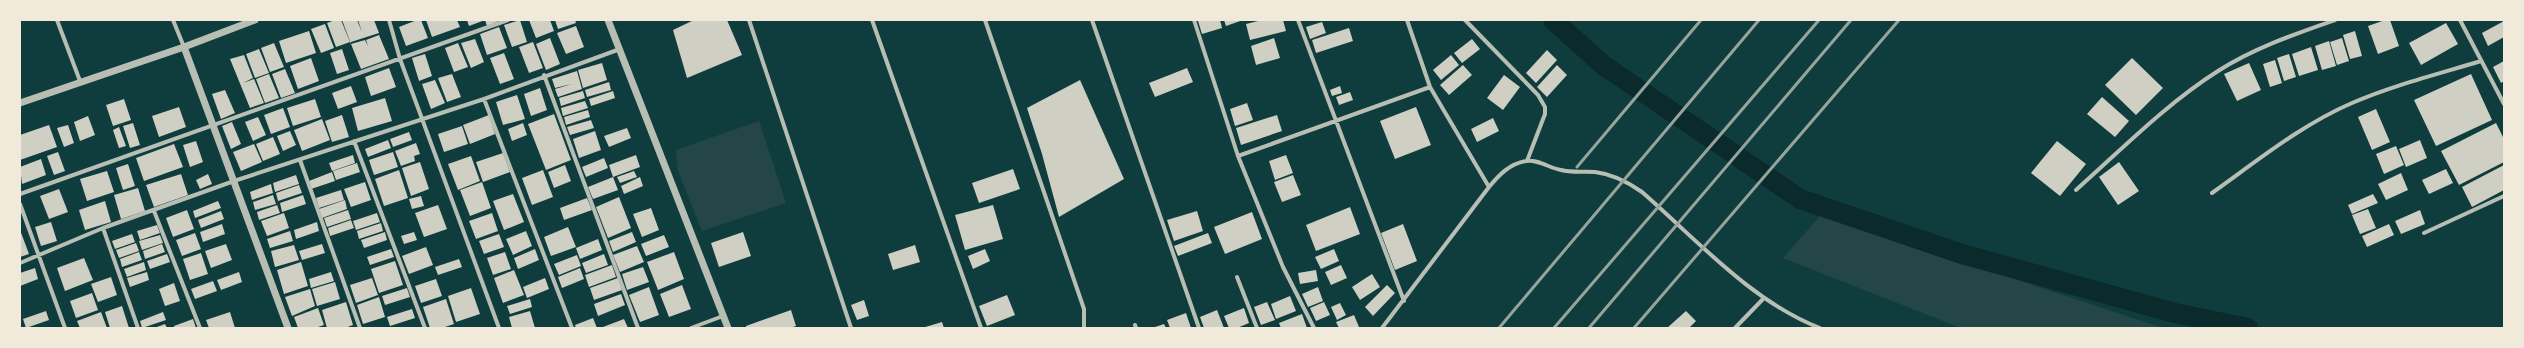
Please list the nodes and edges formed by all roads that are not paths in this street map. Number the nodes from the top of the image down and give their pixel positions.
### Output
1 (56, 20) edge
2 (173, 20) edge
3 (255, 20) edge
4 (389, 20) edge
5 (508, 20) edge
6 (608, 20) edge
7 (749, 20) edge
8 (872, 20) edge
9 (985, 20) edge
10 (1092, 20) edge
11 (1194, 20) edge
12 (1298, 20) edge
13 (1407, 20) edge
14 (1465, 20) edge
15 (2335, 20) edge
16 (2460, 20) edge
17 (184, 47) junction
18 (620, 49) junction
19 (400, 60) junction
20 (2481, 61) junction
21 (544, 76) junction
22 (80, 81) junction
23 (1430, 87) junction
24 (484, 99) junction
25 (20, 103) edge
26 (2504, 104) edge
27 (422, 119) junction
28 (1336, 122) junction
29 (214, 126) junction
30 (354, 142) junction
31 (1238, 156) junction
32 (300, 160) junction
33 (1526, 161) junction
34 (234, 182) junction
35 (1489, 187) junction
36 (2076, 190) dead end
37 (2212, 193) dead end
38 (20, 194) edge
39 (2504, 196) edge
40 (20, 204) edge
41 (154, 210) junction
42 (103, 228) junction
43 (2424, 233) dead end
44 (39, 256) junction
45 (20, 263) edge
46 (1237, 277) dead end
47 (1763, 299) junction
48 (1404, 301) junction
49 (723, 316) junction
50 (65, 328) edge
51 (138, 328) edge
52 (200, 328) edge
53 (288, 328) edge
54 (360, 328) edge
55 (425, 328) edge
56 (499, 328) edge
57 (572, 328) edge
58 (638, 328) edge
59 (691, 328) edge
60 (728, 328) edge
61 (851, 328) edge
62 (981, 328) edge
63 (1084, 328) edge
64 (1199, 328) edge
65 (1257, 328) edge
66 (1314, 328) edge
67 (1382, 328) edge
68 (1735, 328) edge
69 (1820, 328) edge

1 - 22 street
2 - 17 street
3 - 17 street
4 - 19 street
5 - 19 street
6 - 18 street
7 - 61 street
8 - 62 street
9 - 63 street
10 - 64 street
11 - 31 street
12 - 28 street
13 - 23 street
14 - 33 street
15 - 36 street
16 - 20 street
17 - 22 street
17 - 29 street
18 - 21 street
18 - 49 street
19 - 27 street
19 - 29 street
20 - 26 street
20 - 37 street
21 - 24 street
21 - 58 street
22 - 25 street
23 - 28 street
23 - 35 street
24 - 27 street
24 - 57 street
27 - 30 street
27 - 56 street
28 - 31 street
28 - 48 street
29 - 34 street
29 - 38 street
30 - 32 street
30 - 55 street
31 - 66 street
32 - 34 street
32 - 54 street
33 - 35 street
33 - 47 street
34 - 41 street
34 - 53 street
35 - 48 street
39 - 43 street
40 - 44 street
41 - 42 street
41 - 52 street
42 - 44 street
42 - 51 street
44 - 45 street
44 - 50 street
46 - 65 street
47 - 68 street
47 - 69 street
48 - 67 street
49 - 59 street
49 - 60 street

